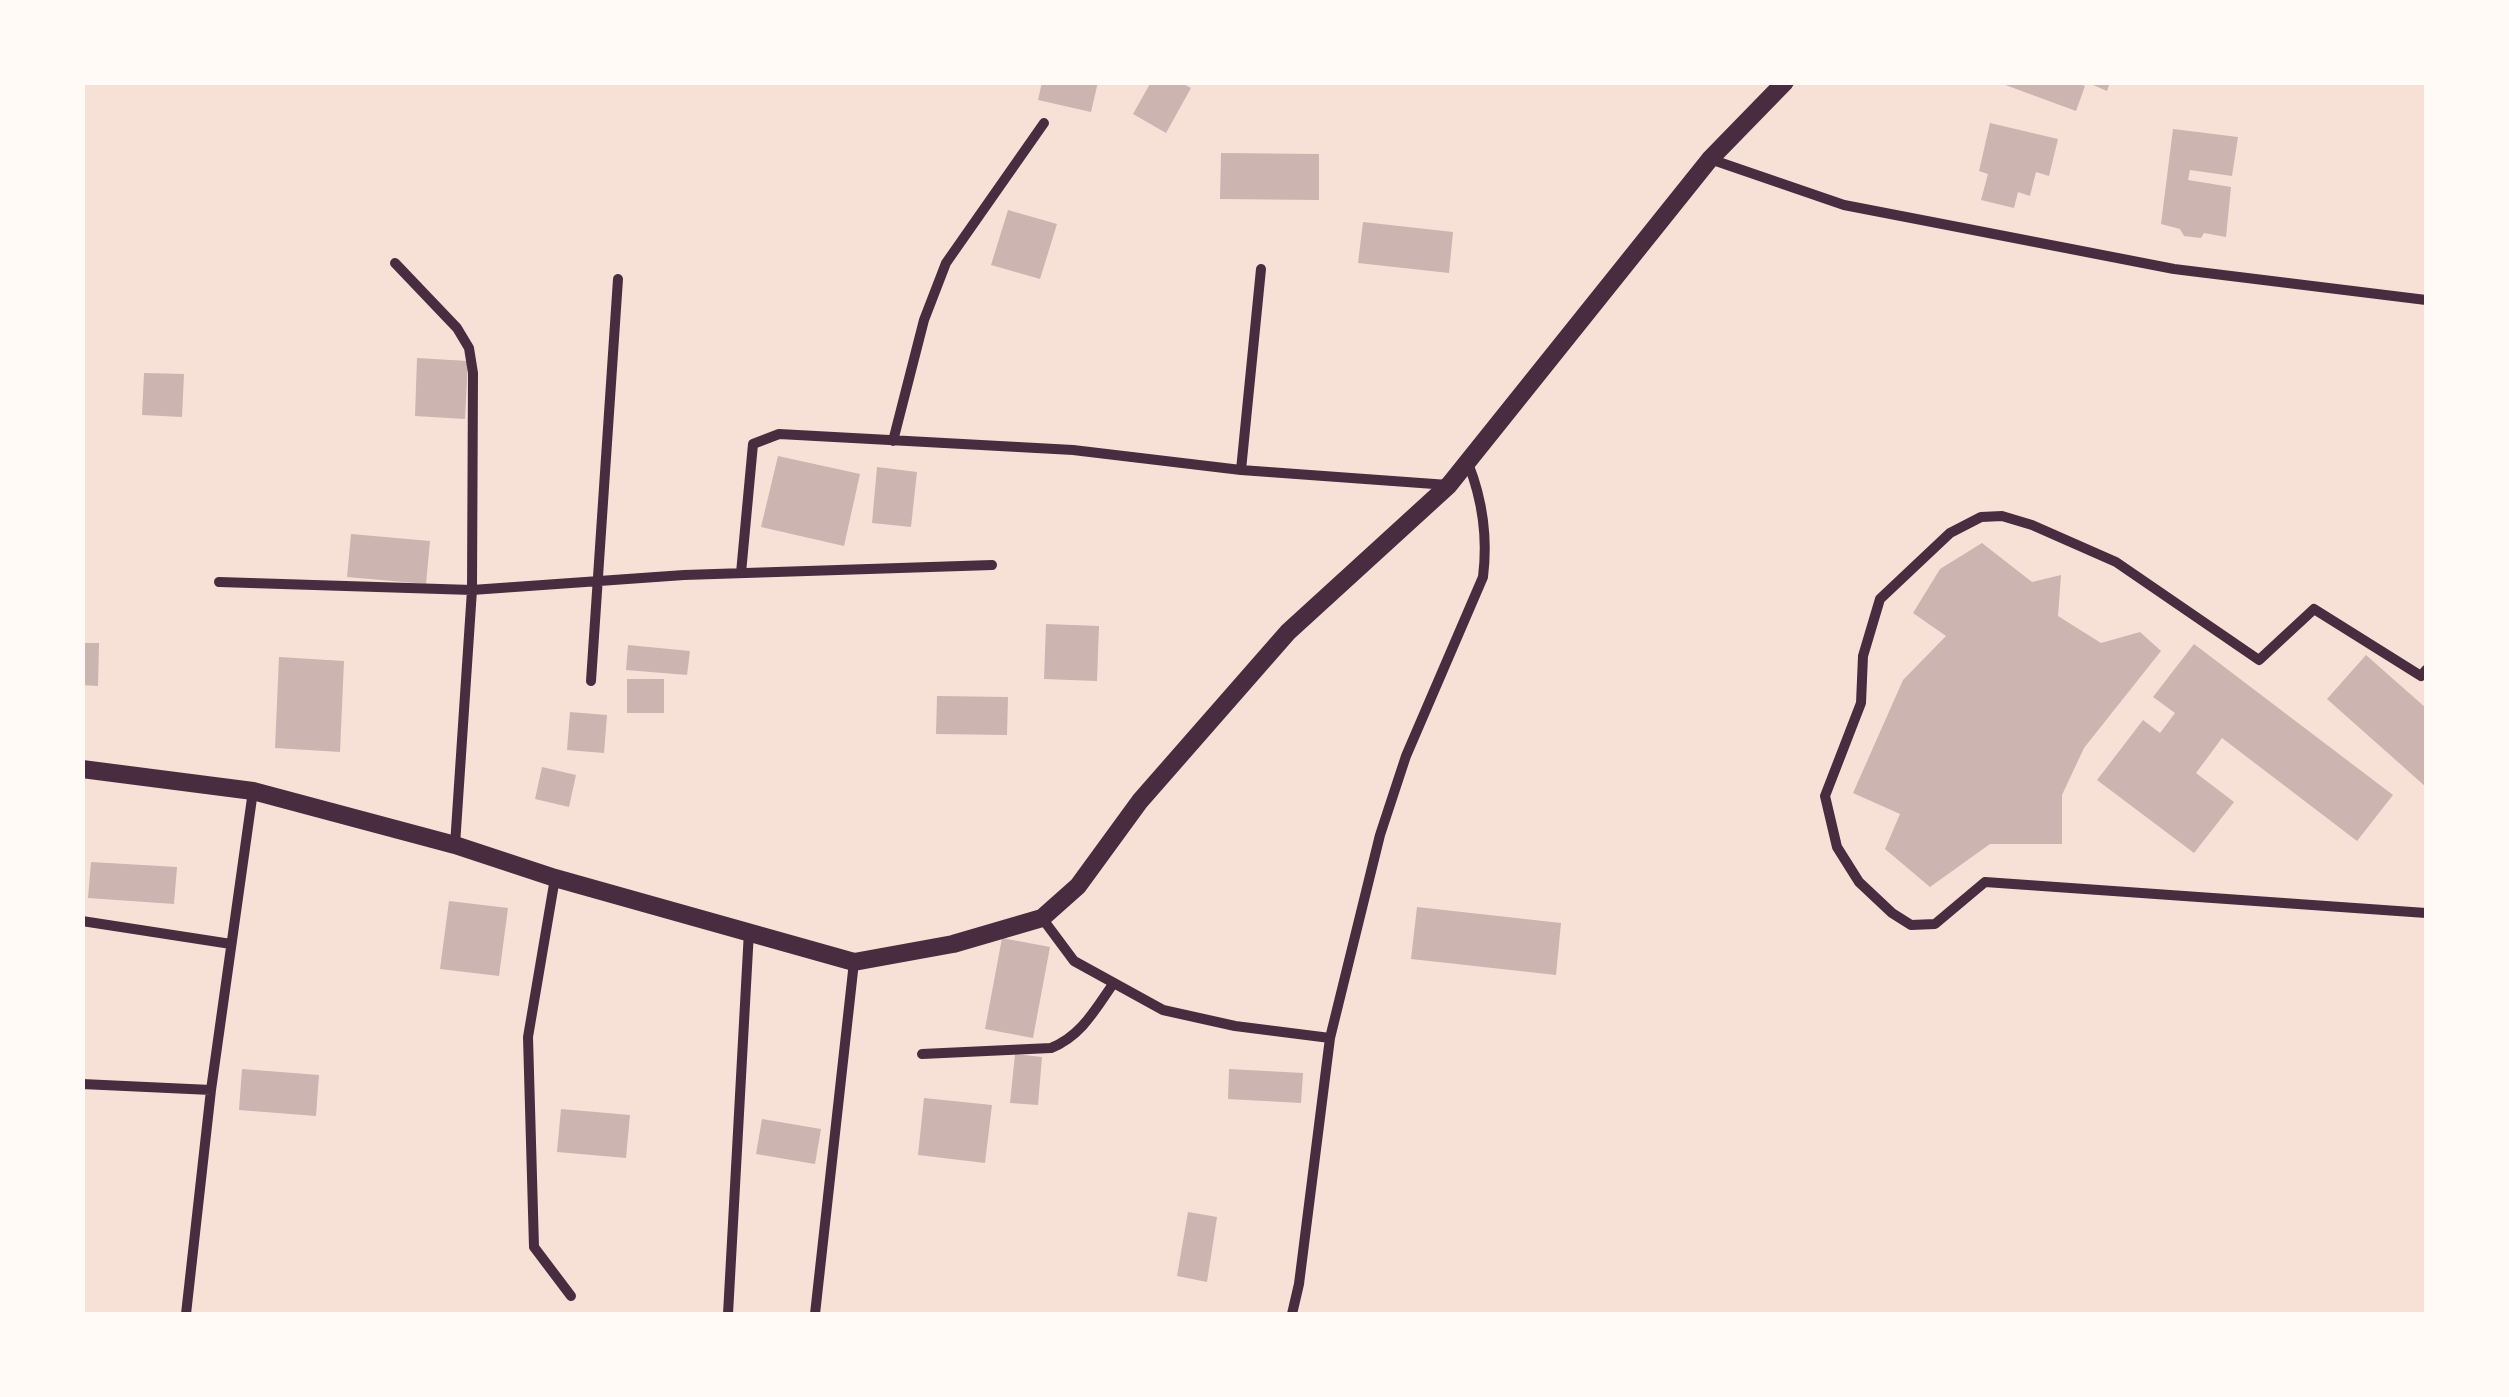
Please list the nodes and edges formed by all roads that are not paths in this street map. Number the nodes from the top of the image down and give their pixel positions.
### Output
1 (1785, 82) edge
2 (1044, 123) dead end
3 (1710, 159) junction
4 (395, 263) dead end
5 (1261, 269) dead end
6 (618, 280) dead end
7 (2426, 300) edge
8 (893, 441) junction
9 (1468, 463) junction
10 (1241, 470) junction
11 (1449, 485) junction
12 (992, 566) dead end
13 (741, 574) junction
14 (220, 582) dead end
15 (598, 582) junction
16 (472, 590) junction
17 (2426, 670) edge
18 (592, 681) dead end
19 (82, 769) edge
20 (253, 791) junction
21 (455, 846) junction
22 (555, 878) junction
23 (2426, 913) edge
24 (1042, 918) junction
25 (82, 922) edge
26 (748, 930) junction
27 (230, 944) junction
28 (854, 962) junction
29 (1114, 984) junction
30 (1330, 1038) junction
31 (922, 1054) dead end
32 (82, 1084) edge
33 (211, 1090) junction
34 (571, 1296) dead end
35 (186, 1314) edge
36 (728, 1314) edge
37 (815, 1314) edge
38 (1292, 1314) edge

1 - 3 street
2 - 8 street
3 - 7 street
3 - 9 street
4 - 16 street
5 - 10 street
6 - 15 street
8 - 10 street
8 - 13 street
9 - 11 street
9 - 30 street
10 - 11 street
11 - 24 street
12 - 13 street
13 - 15 street
14 - 16 street
15 - 16 street
15 - 18 street
16 - 21 street
17 - 23 street
19 - 20 street
20 - 21 street
20 - 27 street
21 - 22 street
22 - 26 street
22 - 34 street
24 - 28 street
24 - 29 street
25 - 27 street
26 - 28 street
26 - 36 street
27 - 33 street
28 - 37 street
29 - 30 street
29 - 31 street
30 - 38 street
32 - 33 street
33 - 35 street

